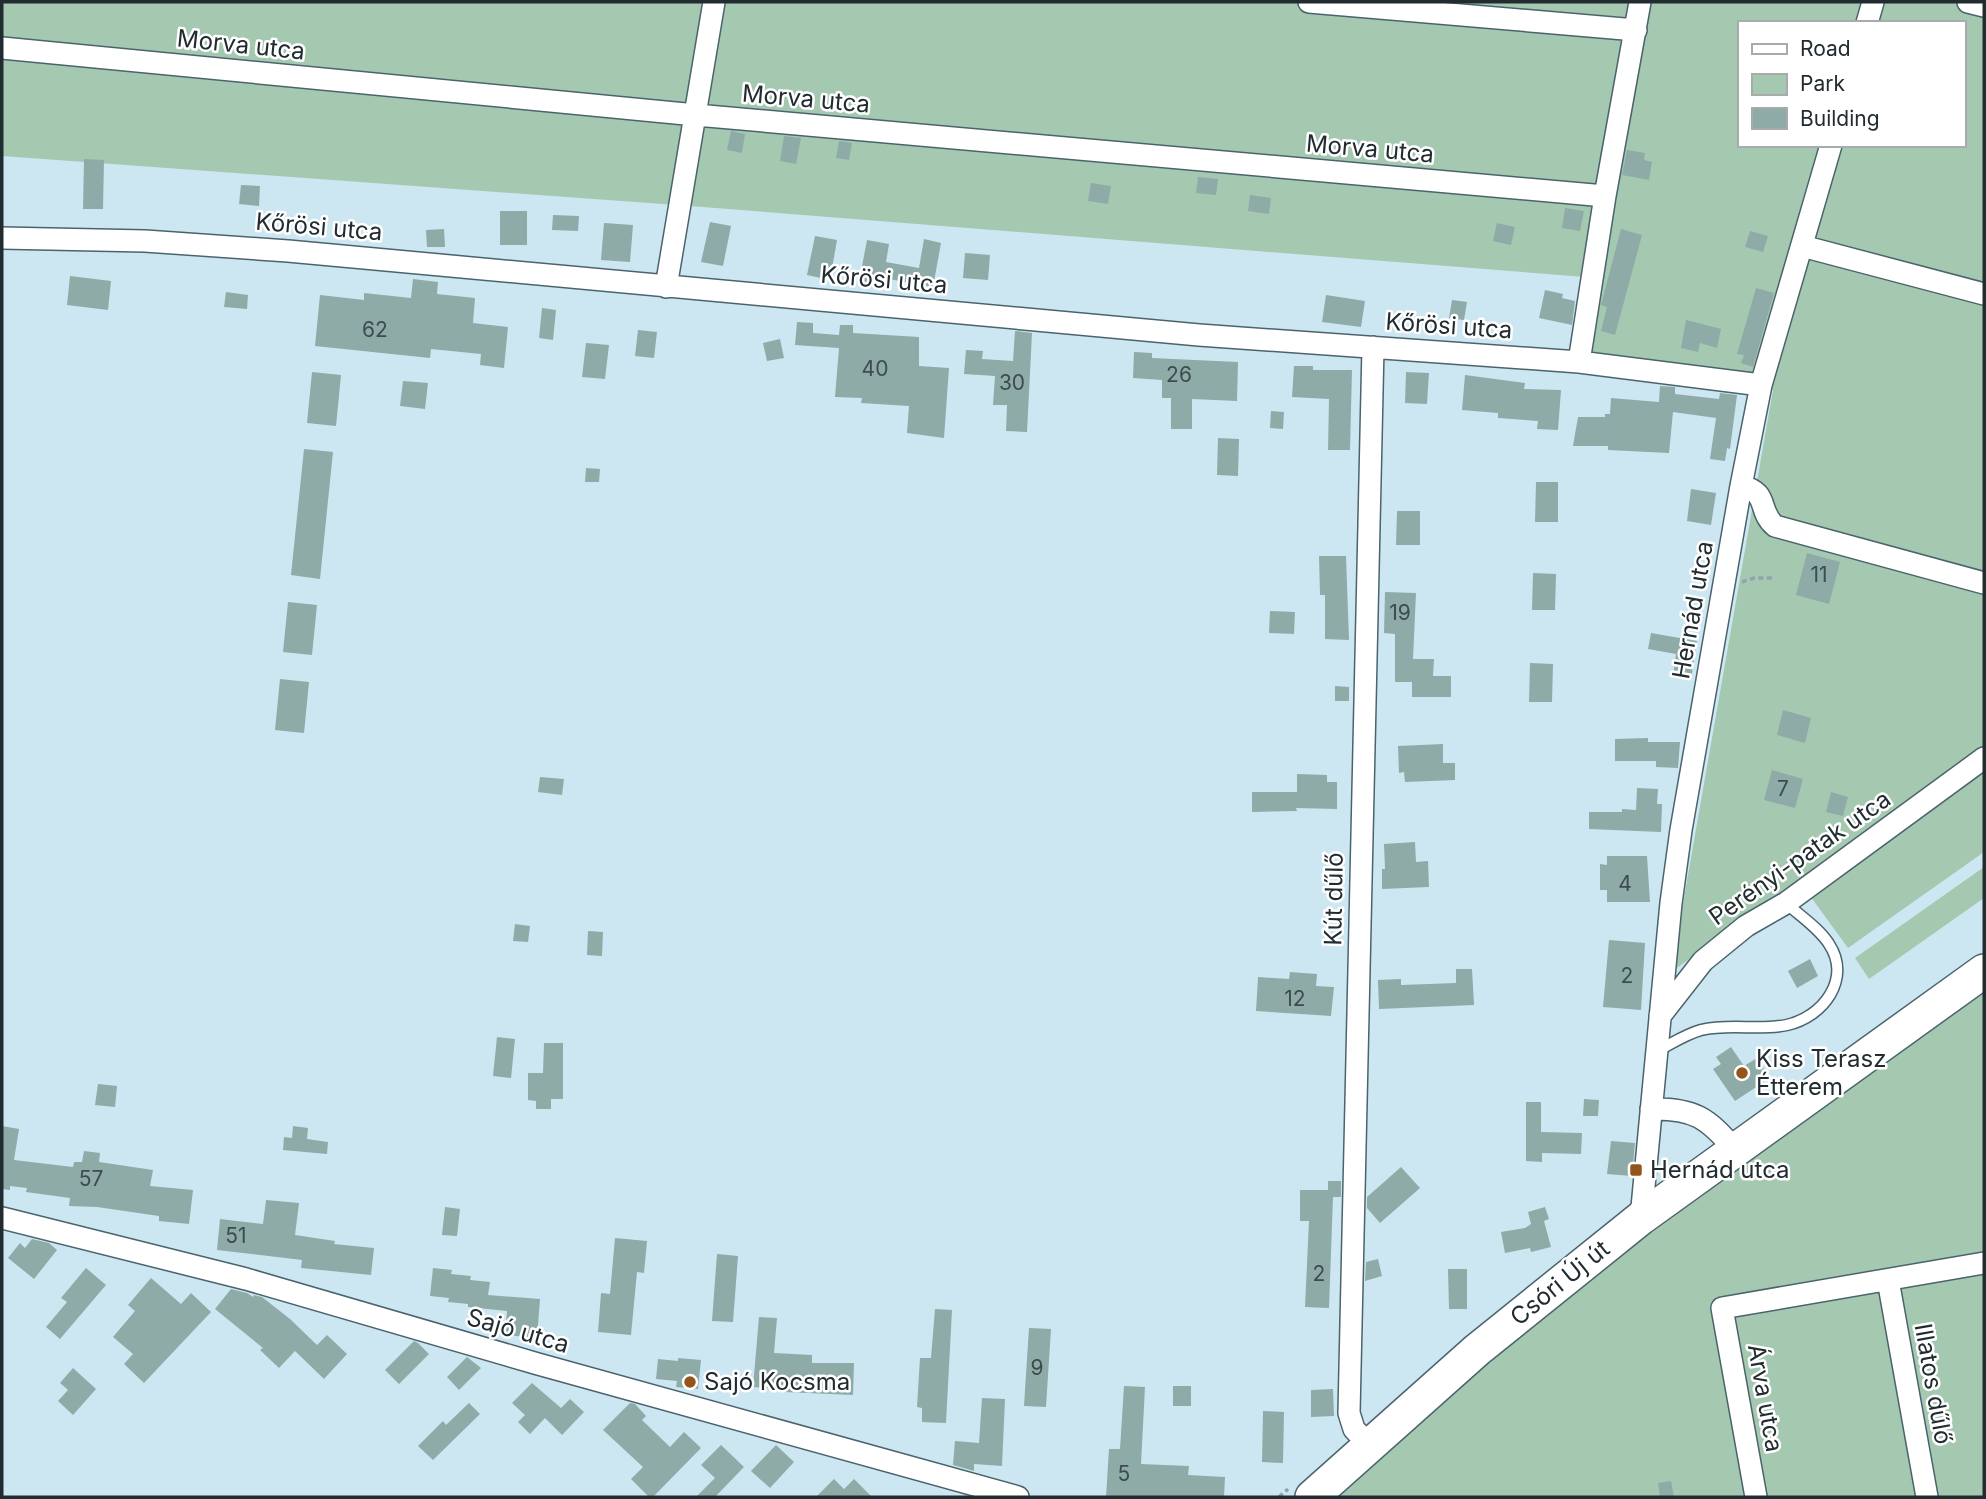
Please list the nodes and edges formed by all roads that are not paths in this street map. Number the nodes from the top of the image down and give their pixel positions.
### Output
1 (714, 2) edge
2 (1309, 2) edge
3 (1640, 2) edge
4 (1873, 2) edge
5 (1968, 2) edge
6 (1984, 6) edge
7 (1868, 21) edge
8 (1636, 30) junction
9 (2, 48) edge
10 (696, 116) junction
11 (1830, 147) edge
12 (1605, 196) junction
13 (2, 238) edge
14 (1802, 246) junction
15 (666, 286) junction
16 (1984, 294) edge
17 (1373, 347) junction
18 (1579, 362) junction
19 (1761, 385) junction
20 (1741, 486) junction
21 (1984, 583) edge
22 (1984, 758) edge
23 (1786, 903) junction
24 (1984, 971) edge
25 (1660, 1016) junction
26 (1657, 1051) junction
27 (1651, 1110) junction
28 (1735, 1150) junction
29 (2, 1218) edge
30 (1641, 1218) junction
31 (1984, 1264) edge
32 (1888, 1280) junction
33 (1369, 1445) junction
34 (1018, 1497) edge
35 (1312, 1497) edge
36 (1756, 1497) edge
37 (1927, 1497) edge

1 - 10 street
2 - 8 street
3 - 8 street
4 - 7 street
5 - 6 street
8 - 12 street
9 - 10 street, Morva utca
10 - 12 street, Morva utca
10 - 15 street
11 - 14 street, Hernád utca
12 - 18 street
13 - 15 street, Kőrösi utca
14 - 16 street
14 - 19 street, Hernád utca
15 - 17 street, Kőrösi utca
17 - 18 street, Kőrösi utca
17 - 33 street, Kút dűlő
18 - 19 street, Kőrösi utca
19 - 20 street, Hernád utca
20 - 21 street
20 - 25 street, Hernád utca
22 - 23 street, Perényi-patak utca
23 - 25 street, Perényi-patak utca
23 - 26 lane
24 - 28 main road, Csóri Új út
25 - 26 street, Hernád utca
26 - 27 street, Hernád utca
27 - 28 street
27 - 30 street, Hernád utca
28 - 30 main road, Csóri Új út
29 - 34 street, Sajó utca
30 - 33 main road, Csóri Új út
31 - 32 street
32 - 36 street, Árva utca
32 - 37 street, Illatos dűlő
33 - 35 main road, Csóri Új út

